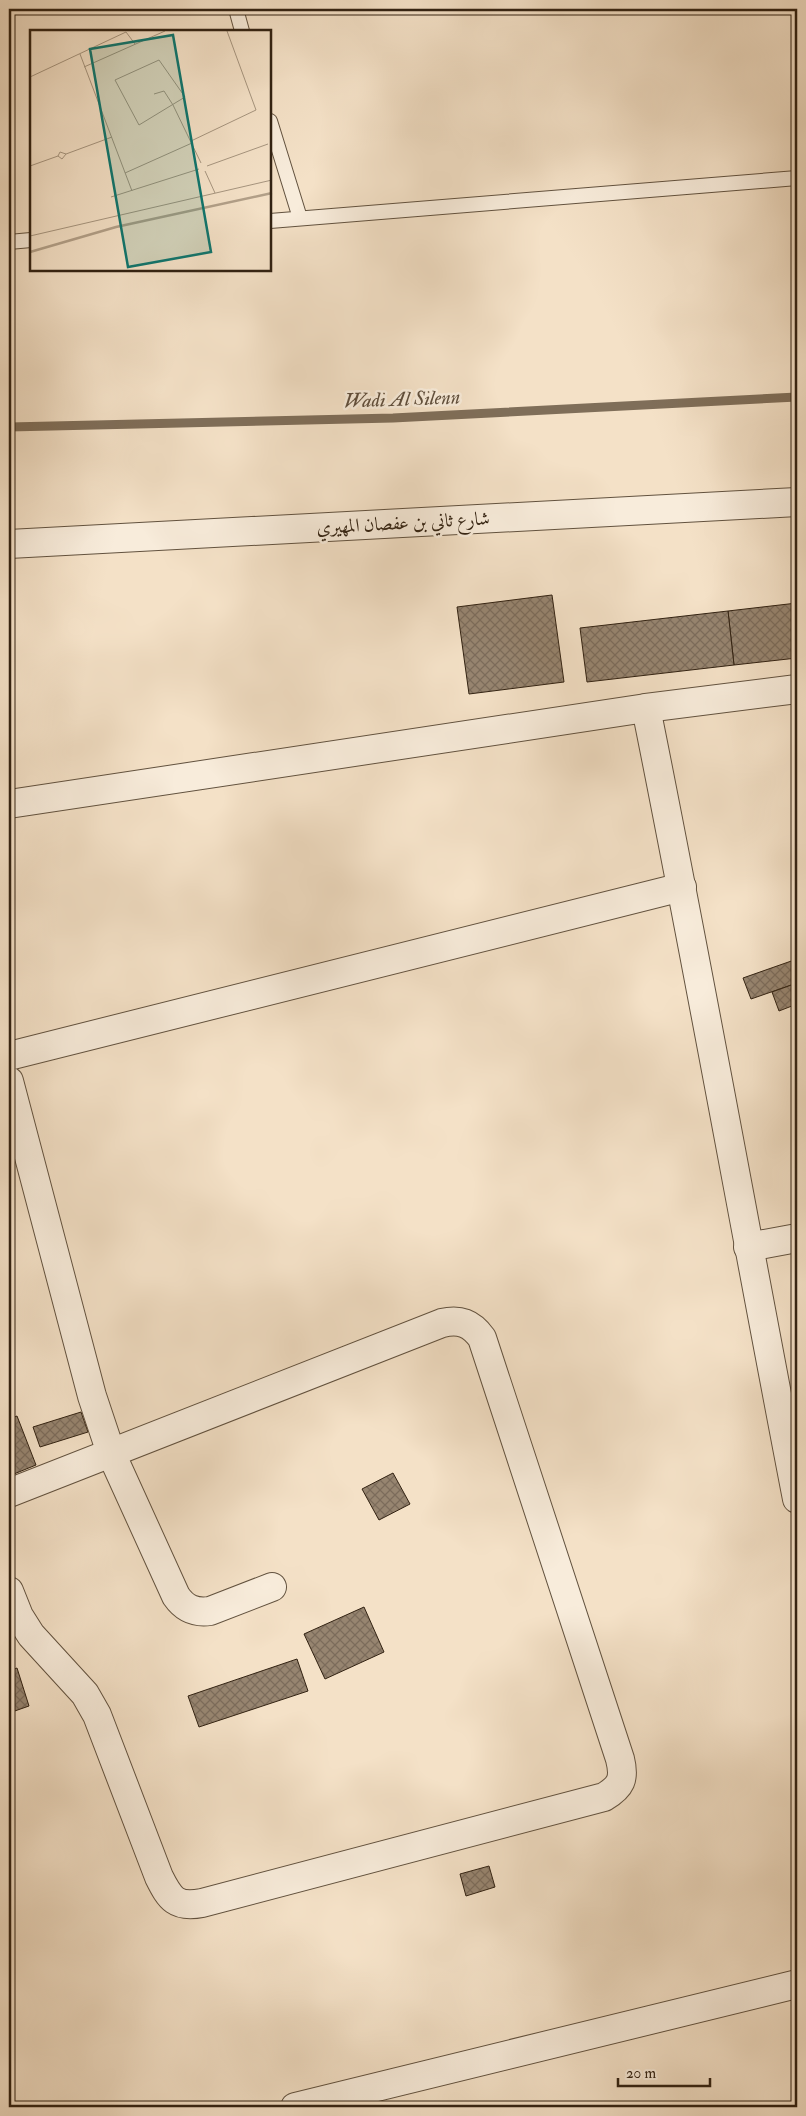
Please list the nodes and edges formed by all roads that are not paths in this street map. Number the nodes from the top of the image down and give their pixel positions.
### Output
1 (236, 9) edge
2 (242, 30) edge
3 (271, 124) edge
4 (797, 178) edge
5 (300, 218) junction
6 (271, 221) edge
7 (30, 240) edge
8 (9, 242) edge
9 (797, 502) edge
10 (9, 544) edge
11 (797, 689) edge
12 (646, 708) junction
13 (9, 804) edge
14 (682, 887) junction
15 (9, 1056) edge
16 (9, 1081) edge
17 (797, 1238) edge
18 (748, 1247) junction
19 (111, 1452) junction
20 (9, 1494) edge
21 (797, 1498) edge
22 (272, 1587) dead end
23 (9, 1591) edge
24 (797, 1984) edge
25 (376, 2097) edge
26 (295, 2107) edge

1 - 2 lane
3 - 5 lane
4 - 5 lane
5 - 6 lane
7 - 8 lane
9 - 10 street, شارع ثاني بن عفصان المهيري
11 - 12 street
12 - 13 street
12 - 14 street
14 - 15 street
14 - 18 street
16 - 19 street
17 - 18 street
18 - 21 street
19 - 20 street
19 - 22 street
19 - 23 street
24 - 25 street
25 - 26 street

